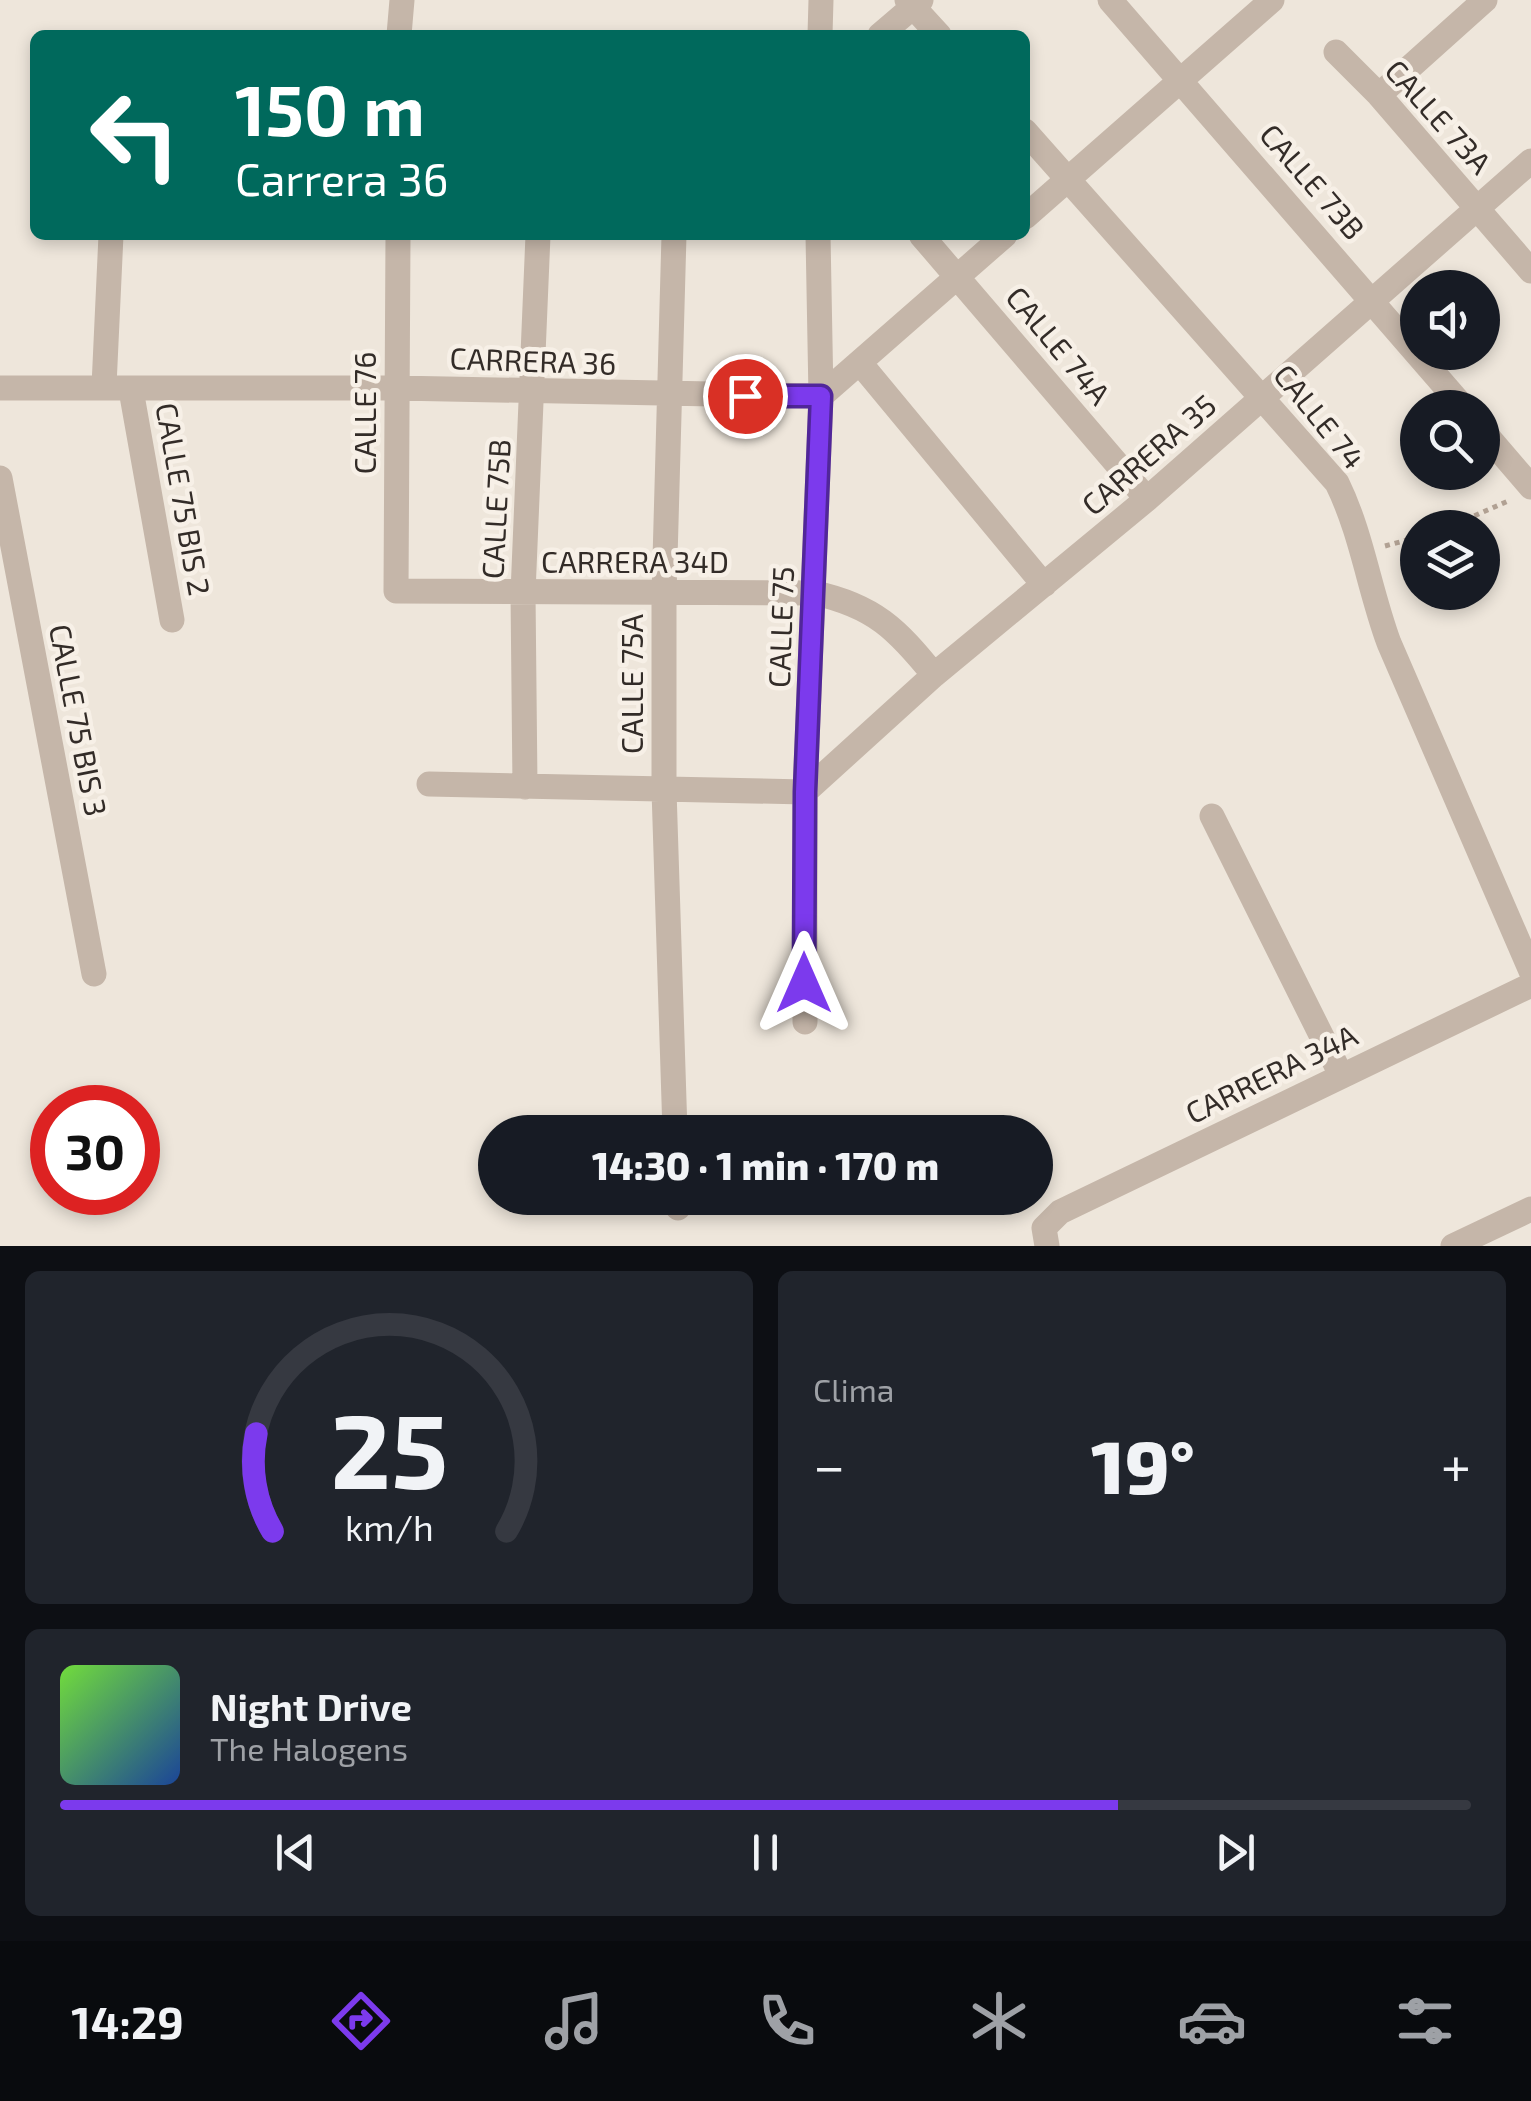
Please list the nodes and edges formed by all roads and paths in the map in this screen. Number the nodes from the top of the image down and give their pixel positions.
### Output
1 (402, 0) edge
2 (821, 0) edge
3 (1110, 0) edge
4 (1272, 0) edge
5 (1484, 0) edge
6 (914, 2) edge
7 (399, 30) edge
8 (820, 30) edge
9 (885, 30) edge
10 (935, 30) edge
11 (1336, 52) dead end
12 (1180, 79) junction
13 (1380, 94) junction
14 (1030, 136) edge
15 (1531, 161) edge
16 (1068, 178) junction
17 (1475, 206) junction
18 (1030, 212) edge
19 (111, 240) edge
20 (398, 240) edge
21 (538, 240) edge
22 (674, 240) edge
23 (818, 240) edge
24 (925, 240) edge
25 (999, 240) edge
26 (1531, 270) edge
27 (958, 277) junction
28 (1372, 300) junction
29 (860, 362) junction
30 (104, 386) junction
31 (0, 388) edge
32 (396, 388) junction
33 (132, 390) junction
34 (1449, 390) edge
35 (534, 394) junction
36 (668, 396) junction
37 (821, 396) junction
38 (1264, 397) junction
39 (1500, 458) edge
40 (0, 478) edge
41 (1523, 493) edge
42 (1147, 499) junction
43 (1486, 510) edge
44 (1400, 542) edge
45 (1363, 552) junction
46 (10, 582) edge
47 (1044, 585) junction
48 (396, 591) joint
49 (523, 593) junction
50 (815, 593) junction
51 (664, 595) junction
52 (172, 620) dead end
53 (934, 676) junction
54 (429, 784) dead end
55 (525, 787) junction
56 (664, 790) junction
57 (805, 792) junction
58 (1212, 816) dead end
59 (1531, 971) edge
60 (94, 974) dead end
61 (1531, 984) edge
62 (804, 1022) dead end
63 (1341, 1075) junction
64 (675, 1115) edge
65 (1531, 1209) edge
66 (1046, 1237) edge
67 (1453, 1246) edge

1 - 7 street
2 - 8 street
3 - 12 street, CALLE 73B
4 - 12 street
5 - 13 street
6 - 9 street
6 - 10 street
11 - 13 street, CALLE 73A
12 - 16 street
12 - 28 street, CALLE 73B
13 - 17 street, CALLE 73A
14 - 16 street, CALLE 74
15 - 17 street, CARRERA 35
16 - 18 street
16 - 38 street, CALLE 74
17 - 26 street, CALLE 73A
17 - 28 street, CARRERA 35
19 - 30 street
20 - 32 street, CALLE 76
21 - 35 street, CALLE 75B
22 - 36 street, CALLE 75A
23 - 37 street, CALLE 75
24 - 27 street, CALLE 74A
25 - 27 street
27 - 29 street
27 - 42 street, CALLE 74A
28 - 34 street, CALLE 73B
28 - 38 street, CARRERA 35
29 - 37 street
29 - 47 street
30 - 31 street, CARRERA 36
30 - 33 street, CARRERA 36
32 - 33 street, CARRERA 36
32 - 35 street, CARRERA 36
32 - 48 street, CALLE 76
33 - 52 street, CALLE 75 BIS 2
35 - 36 street, CARRERA 36
35 - 49 street, CALLE 75B
36 - 37 street, CARRERA 36
36 - 51 street, CALLE 75A
37 - 50 street, CALLE 75
38 - 42 street, CARRERA 35
38 - 45 street, CALLE 74
39 - 41 street
40 - 46 street, CALLE 75 BIS 3
41 - 43 path
42 - 47 street, CARRERA 35
44 - 45 path
45 - 59 street, CALLE 74
46 - 60 street, CALLE 75 BIS 3
47 - 53 street, CARRERA 35
48 - 49 street, CARRERA 34D
49 - 51 street, CARRERA 34D
49 - 55 street, CALLE 75B
50 - 51 street, CARRERA 34D
50 - 53 street, CARRERA 34D
50 - 57 street, CALLE 75
51 - 56 street, CALLE 75A
53 - 57 street, CARRERA 35
54 - 55 street
55 - 56 street
56 - 57 street
56 - 64 street, CALLE 75A
57 - 62 street, CALLE 75
58 - 63 street
61 - 63 street, CARRERA 34A
63 - 66 street, CARRERA 34A
65 - 67 street

